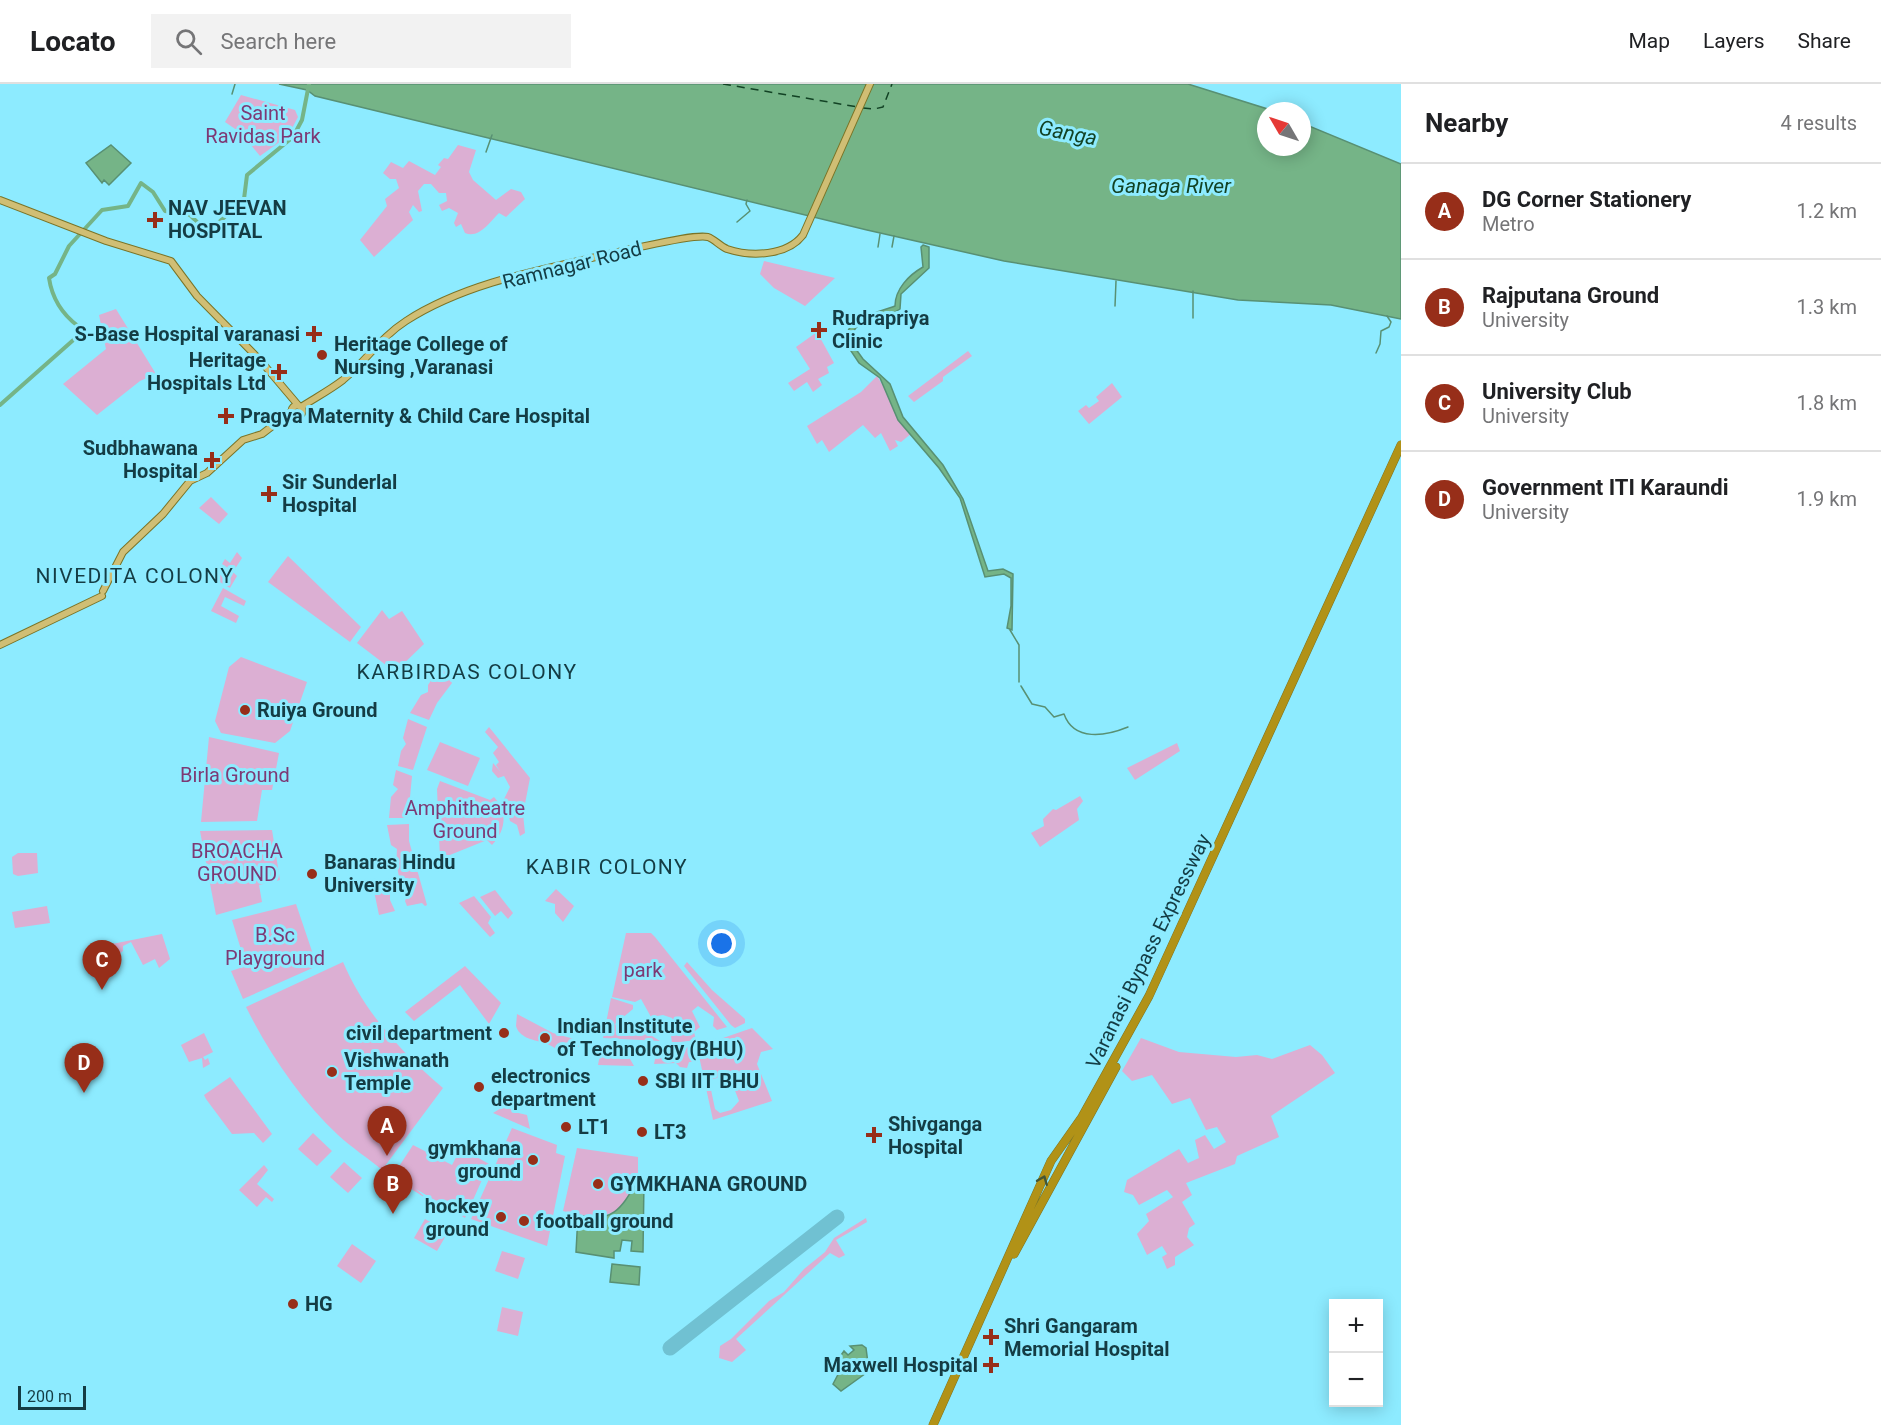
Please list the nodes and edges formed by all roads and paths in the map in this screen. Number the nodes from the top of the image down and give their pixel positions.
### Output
1 (870, 84) edge
2 (0, 202) edge
3 (297, 409) junction
4 (1401, 445) edge
5 (1401, 454) edge
6 (1384, 487) junction
7 (0, 643) edge
8 (1237, 812) junction
9 (935, 1425) edge

1 - 3 main road, Ramnagar Road
2 - 3 main road
3 - 7 main road, Ramnagar Road
4 - 6 highway
5 - 6 highway
6 - 8 highway, Varanasi Bypass Expressway
8 - 9 highway, Varanasi Bypass Expressway
9 -> 8 highway, Varanasi Bypass Expressway

